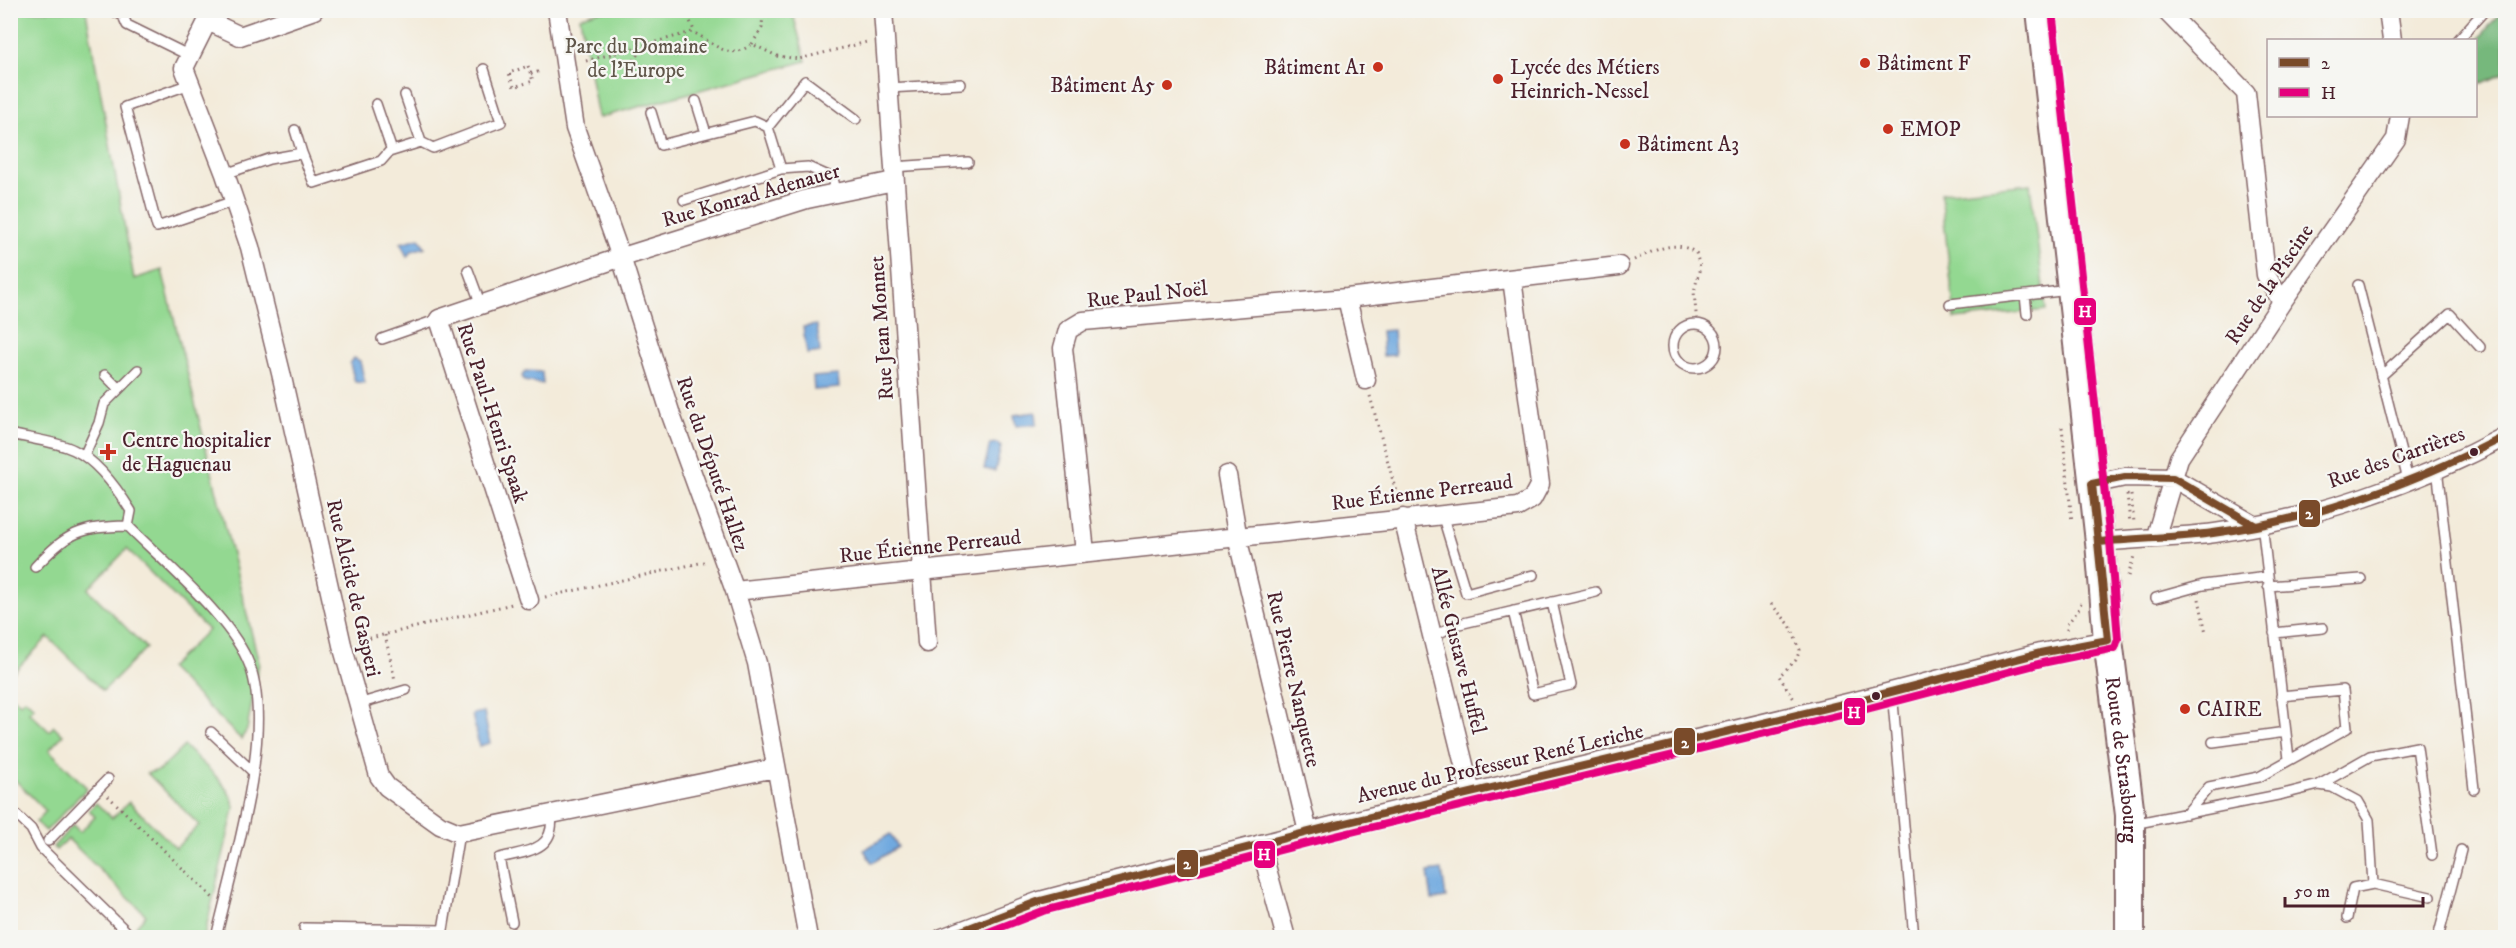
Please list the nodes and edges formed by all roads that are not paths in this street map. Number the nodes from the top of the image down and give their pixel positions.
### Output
1 (111, 10) edge
2 (314, 10) edge
3 (556, 10) edge
4 (882, 10) edge
5 (2041, 10) edge
6 (2165, 10) edge
7 (2388, 10) edge
8 (2485, 10) edge
9 (211, 16) edge
10 (2392, 39) edge
11 (2459, 39) edge
12 (190, 56) junction
13 (484, 69) dead end
14 (190, 84) junction
15 (962, 84) dead end
16 (888, 88) junction
17 (405, 95) dead end
18 (696, 101) dead end
19 (376, 104) dead end
20 (651, 112) dead end
21 (2400, 117) edge
22 (855, 119) dead end
23 (768, 127) junction
24 (295, 130) dead end
25 (706, 134) junction
26 (421, 142) junction
27 (392, 151) junction
28 (302, 153) junction
29 (968, 162) dead end
30 (781, 169) junction
31 (225, 174) junction
32 (894, 174) junction
33 (837, 191) junction
34 (684, 200) dead end
35 (234, 201) junction
36 (621, 257) junction
37 (1619, 266) road end
38 (468, 270) dead end
39 (1512, 279) junction
40 (2358, 285) dead end
41 (2071, 290) junction
42 (2025, 295) junction
43 (1347, 298) junction
44 (2282, 302) junction
45 (1950, 304) dead end
46 (481, 305) junction
47 (2027, 314) dead end
48 (439, 319) junction
49 (1697, 324) joint
50 (382, 339) dead end
51 (2480, 347) dead end
52 (138, 370) dead end
53 (105, 375) dead end
54 (2381, 376) junction
55 (1366, 380) road end
56 (119, 389) junction
57 (10, 434) edge
58 (2505, 436) edge
59 (2505, 442) edge
60 (2484, 448) junction
61 (84, 456) junction
62 (2437, 468) junction
63 (1227, 475) dead end
64 (2173, 478) junction
65 (2408, 480) junction
66 (2092, 484) junction
67 (1443, 514) junction
68 (1403, 518) junction
69 (2258, 524) junction
70 (128, 526) junction
71 (1237, 536) junction
72 (2156, 536) junction
73 (2100, 542) junction
74 (1085, 552) junction
75 (35, 567) dead end
76 (920, 570) junction
77 (1533, 575) dead end
78 (2361, 579) dead end
79 (2267, 581) junction
80 (735, 591) junction
81 (1596, 592) dead end
82 (2156, 598) dead end
83 (529, 600) dead end
84 (1552, 602) junction
85 (1513, 611) junction
86 (2323, 628) dead end
87 (2274, 633) junction
88 (1432, 637) junction
89 (2109, 640) junction
90 (927, 643) dead end
91 (1892, 691) junction
92 (402, 692) road end
93 (2281, 696) junction
94 (358, 704) junction
95 (211, 732) dead end
96 (2286, 732) junction
97 (2213, 742) dead end
98 (2289, 759) junction
99 (776, 768) junction
100 (252, 771) junction
101 (108, 779) dead end
102 (2319, 784) junction
103 (2474, 789) dead end
104 (1471, 793) junction
105 (10, 809) edge
106 (2186, 813) junction
107 (551, 814) junction
108 (2131, 824) junction
109 (1308, 832) junction
110 (459, 833) junction
111 (48, 841) dead end
112 (1260, 844) junction
113 (2461, 850) dead end
114 (2432, 855) dead end
115 (2373, 884) junction
116 (2430, 897) dead end
117 (2347, 918) dead end
118 (512, 922) dead end
119 (304, 928) dead end
120 (133, 938) edge
121 (216, 938) edge
122 (808, 938) edge
123 (942, 938) edge
124 (1286, 938) edge
125 (1914, 938) edge
126 (2130, 938) edge
127 (2438, 938) edge

1 - 12 lane
2 - 9 street
3 - 36 street, Rue du Député Hallez
4 - 16 street, Rue Jean Monnet
5 - 41 main road, Route de Strasbourg
6 - 44 street
7 - 10 street
8 - 11 lane
9 - 12 street, Rue Alcide de Gasperi
12 - 14 street, Rue Alcide de Gasperi
13 - 26 lane
14 - 31 street, Rue Alcide de Gasperi
14 - 35 lane
15 - 16 lane
16 - 32 street, Rue Jean Monnet
17 - 26 lane
18 - 25 lane
19 - 27 lane
20 - 25 lane
21 - 44 street, Rue de la Piscine
22 - 23 lane
23 - 25 lane
23 - 30 lane
24 - 28 lane
26 - 27 lane
27 - 28 lane
28 - 31 lane
29 - 32 lane
30 - 33 lane
30 - 34 lane
31 - 35 street, Rue Alcide de Gasperi
32 - 33 street, Rue Konrad Adenauer
32 - 76 street, Rue Jean Monnet
33 - 36 street, Rue Konrad Adenauer
35 - 94 street, Rue Alcide de Gasperi
36 - 46 street, Rue Paul-Henri Spaak
36 - 80 street, Rue du Député Hallez
37 - 39 street, Rue Paul Noël
38 - 46 lane
39 - 43 street, Rue Paul Noël
39 - 67 street, Rue Étienne Perreaud
40 - 54 lane
41 - 42 lane
41 - 66 main road, Route de Strasbourg
42 - 45 lane
42 - 47 lane
43 - 55 street
43 - 74 street, Rue Paul Noël
44 - 64 street, Rue de la Piscine
46 - 48 street, Rue Paul-Henri Spaak
48 - 50 lane
48 - 83 street, Rue Paul-Henri Spaak
49 - 49 lane
51 - 54 lane
52 - 56 lane
53 - 56 lane
54 - 65 lane
56 - 61 lane
57 - 61 lane
58 - 60 street, Rue des Carrières
59 - 60 street, Rue des Carrières
60 - 62 street, Rue des Carrières
61 - 70 lane
62 - 65 street, Rue des Carrières
62 - 103 lane
63 - 71 street
64 - 66 street
64 - 69 street
64 - 72 street, Rue de la Piscine
65 - 69 street, Rue des Carrières
66 - 73 main road, Route de Strasbourg
67 - 68 street, Rue Étienne Perreaud
67 - 77 lane
68 - 71 street, Rue Étienne Perreaud
68 - 88 street, Allée Gustave Huffel
69 - 72 street, Rue des Carrières
69 - 79 lane
70 - 75 lane
70 - 100 lane
71 - 74 street, Rue Étienne Perreaud
71 - 109 street, Rue Pierre Nanquette
72 - 73 street, Rue des Carrières
73 - 89 main road, Route de Strasbourg
74 - 76 street, Rue Étienne Perreaud
76 - 80 street, Rue Étienne Perreaud
76 - 90 street, Rue Jean Monnet
78 - 79 lane
79 - 82 lane
79 - 87 lane
80 - 99 street, Rue du Député Hallez
81 - 84 lane
84 - 85 lane
84 - 85 lane
85 - 88 lane
86 - 87 lane
87 - 93 lane
88 - 104 street, Allée Gustave Huffel
89 - 91 street, Avenue du Professeur René Leriche
89 - 108 main road, Route de Strasbourg
91 - 104 street, Avenue du Professeur René Leriche
91 - 125 lane
92 - 94 lane
93 - 96 lane
93 - 98 lane
94 - 110 street, Rue Alcide de Gasperi
95 - 100 lane
96 - 97 lane
96 - 98 lane
98 - 106 lane
99 - 107 street
99 - 122 street, Rue du Député Hallez
100 - 121 lane
101 - 111 lane
102 - 106 lane
102 - 114 lane
102 - 115 lane
104 - 109 street, Avenue du Professeur René Leriche
105 - 120 lane
106 - 108 lane
107 - 110 street
107 - 118 lane
108 - 126 main road, Route de Strasbourg
109 - 112 street, Avenue du Professeur René Leriche
110 - 119 lane
112 - 123 street, Avenue du Professeur René Leriche
112 - 124 street
113 - 127 lane
115 - 116 lane
115 - 117 lane

